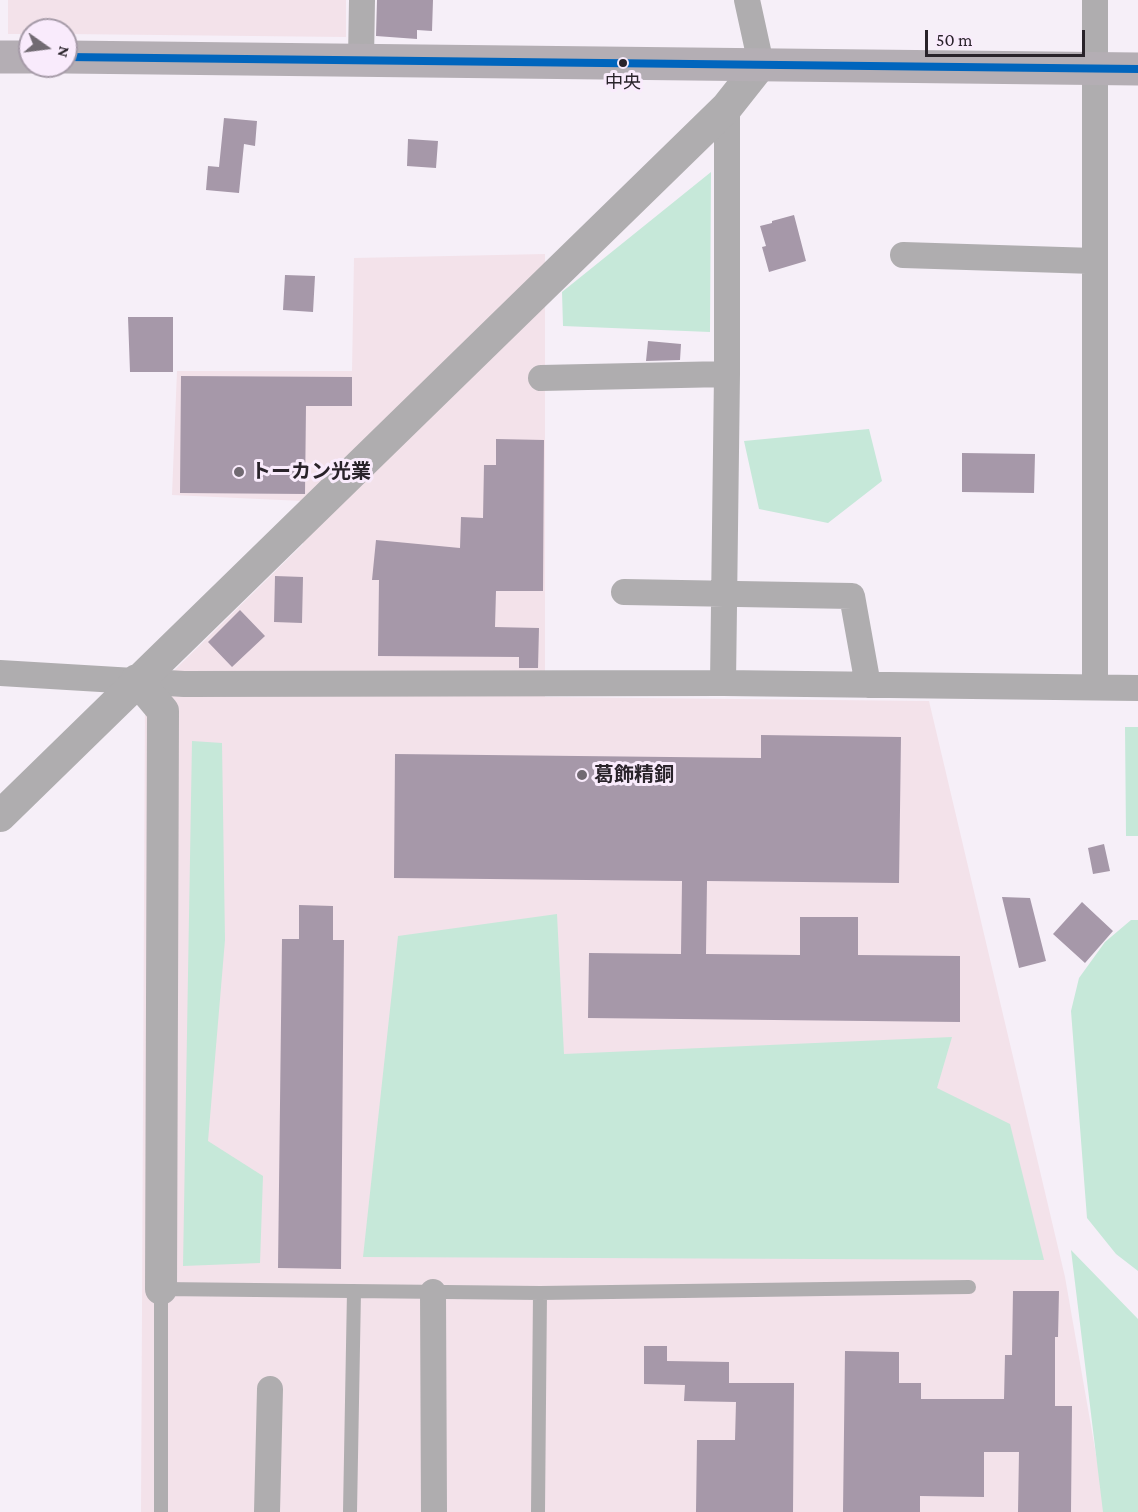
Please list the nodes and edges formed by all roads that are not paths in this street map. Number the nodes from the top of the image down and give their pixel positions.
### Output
1 (362, 0) edge
2 (747, 0) edge
3 (1095, 0) edge
4 (0, 57) edge
5 (18, 57) edge
6 (78, 57) edge
7 (361, 59) junction
8 (761, 64) junction
9 (1094, 68) junction
10 (1138, 69) edge
11 (727, 107) junction
12 (903, 255) dead end
13 (1094, 261) junction
14 (727, 374) junction
15 (540, 378) dead end
16 (624, 592) dead end
17 (724, 594) junction
18 (0, 673) edge
19 (137, 681) junction
20 (723, 683) junction
21 (868, 685) junction
22 (1095, 687) junction
23 (1138, 688) edge
24 (0, 816) edge
25 (969, 1287) dead end
26 (161, 1289) junction
27 (354, 1291) junction
28 (433, 1292) junction
29 (540, 1293) junction
30 (270, 1389) dead end
31 (161, 1512) edge
32 (267, 1512) edge
33 (350, 1512) edge
34 (434, 1512) edge
35 (538, 1512) edge

1 - 7 street
2 - 8 street
3 - 9 street
4 - 5 main road
6 - 7 main road
7 - 8 main road
8 - 9 main road
8 - 11 street
9 - 10 main road
9 - 13 street
11 - 14 street
11 - 19 street
12 - 13 street
13 - 22 street
14 - 15 street
14 - 17 street
16 - 17 street
17 - 20 street
17 - 21 street
18 - 19 street
19 - 20 street
19 - 24 street
19 - 26 street
20 - 21 street
21 - 22 street
22 - 23 street
25 - 29 lane
26 - 27 lane
26 - 31 lane
27 - 28 lane
27 - 33 lane
28 - 29 lane
28 - 34 street
29 - 35 lane
30 - 32 street

